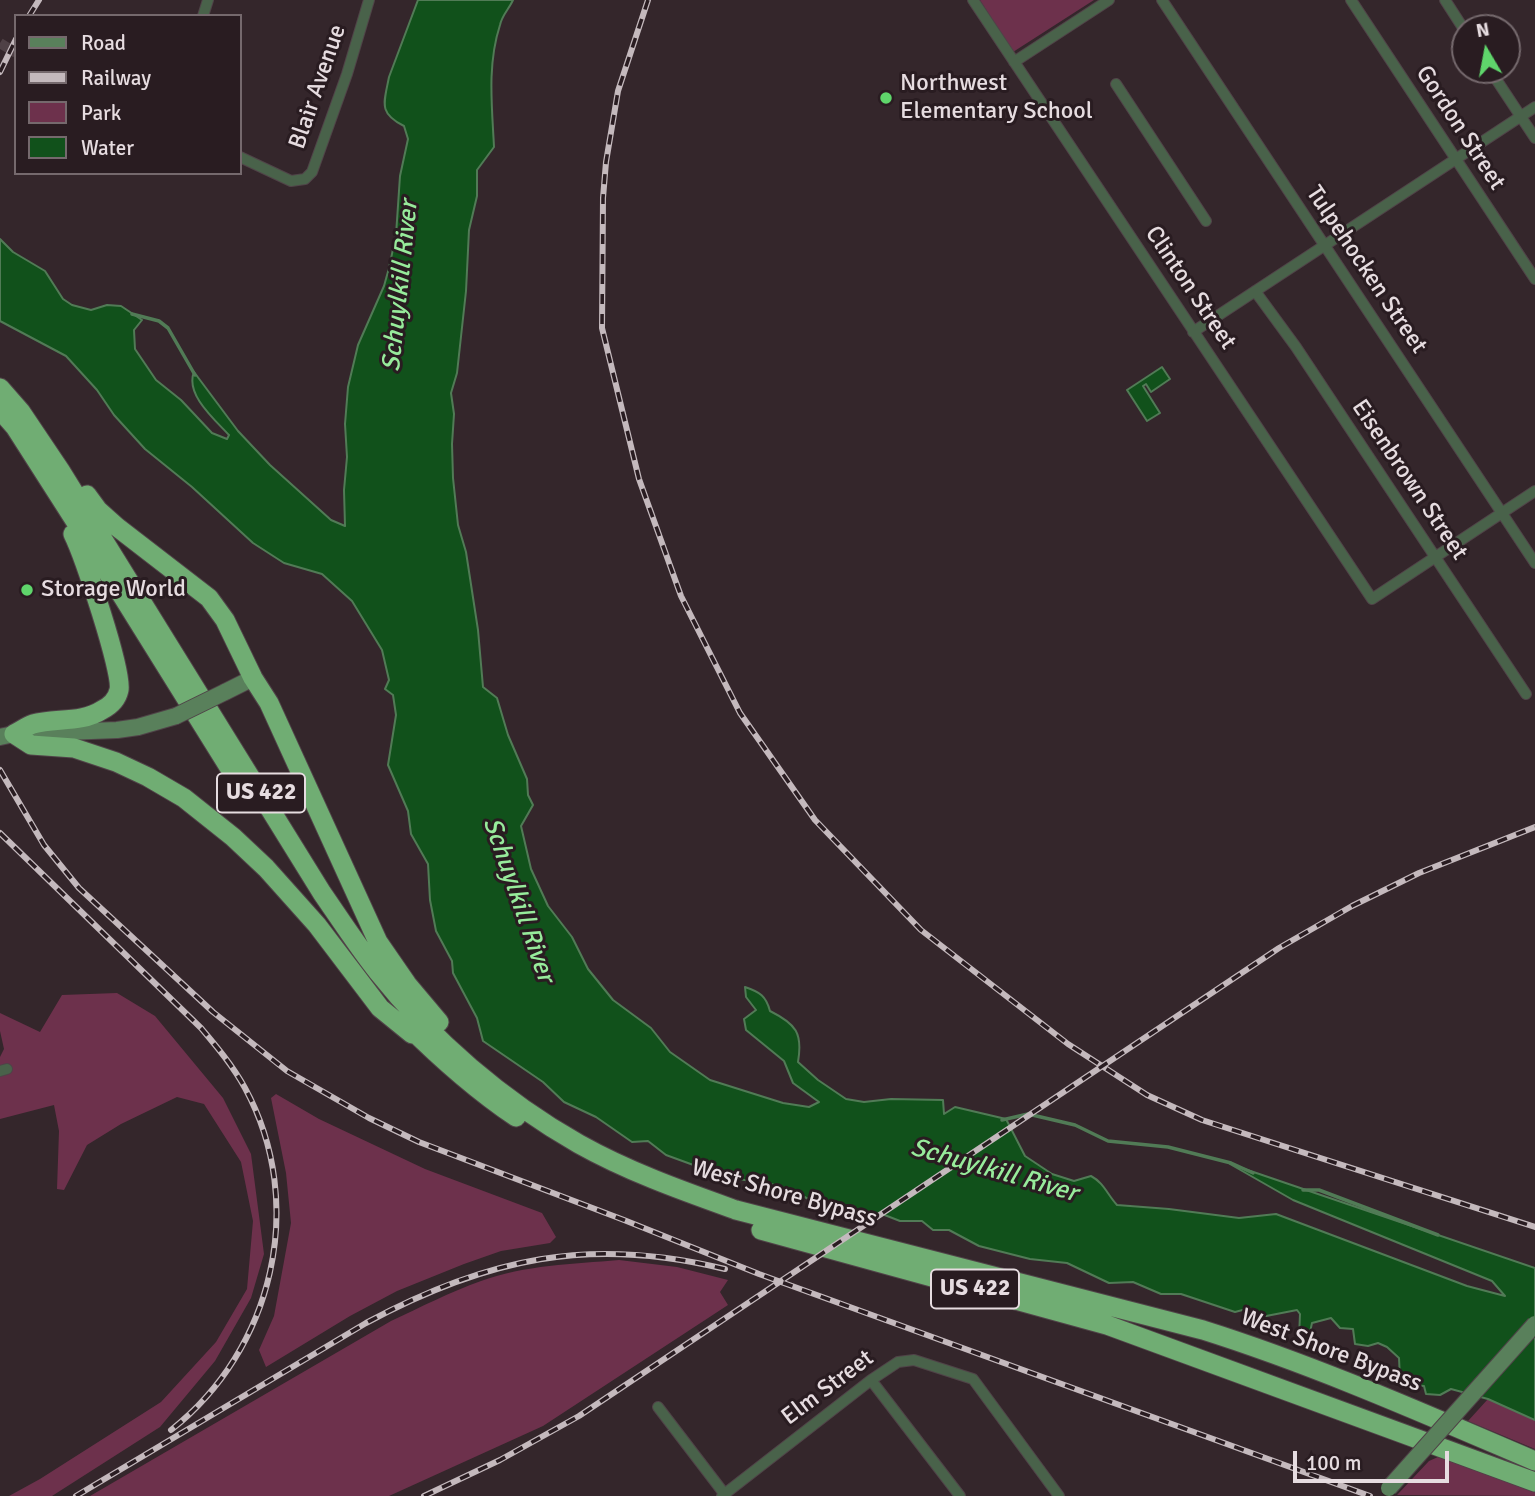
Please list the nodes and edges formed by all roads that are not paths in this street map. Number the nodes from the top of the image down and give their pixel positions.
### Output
1 (369, 0) edge
2 (973, 0) edge
3 (1109, 0) edge
4 (1162, 0) edge
5 (1351, 0) edge
6 (1014, 62) junction
7 (1116, 84) dead end
8 (1499, 84) edge
9 (1535, 107) edge
10 (1521, 116) junction
11 (1535, 138) edge
12 (242, 158) edge
13 (1455, 158) junction
14 (1206, 221) dead end
15 (1324, 245) junction
16 (1535, 279) edge
17 (1255, 291) junction
18 (1193, 332) junction
19 (0, 385) edge
20 (0, 412) edge
21 (1535, 491) edge
22 (1502, 513) junction
23 (1435, 557) junction
24 (1535, 563) edge
25 (253, 678) junction
26 (1526, 694) dead end
27 (7, 735) edge
28 (437, 1055) junction
29 (580, 1144) junction
30 (1535, 1324) edge
31 (870, 1380) junction
32 (658, 1408) dead end
33 (1535, 1461) edge
34 (1535, 1482) edge
35 (1385, 1492) edge
36 (724, 1495) edge
37 (960, 1496) edge
38 (1059, 1496) edge

1 - 12 street, Blair Avenue
2 - 6 street, Clinton Street
3 - 6 street
4 - 15 street, Tulpehocken Street
5 - 13 street, Gordon Street
6 - 18 street, Clinton Street
7 - 14 street
8 - 10 street
9 - 10 street
10 - 11 street
10 - 13 street
13 - 15 street
13 - 16 street, Gordon Street
15 - 17 street
15 - 22 street, Tulpehocken Street
17 - 18 street
17 - 23 street, Eisenbrown Street
18 - 23 street, Clinton Street
19 - 25 highway
19 - 29 highway, West Shore Bypass / US 422
20 - 27 highway
20 - 28 highway, West Shore Bypass / US 422
21 - 22 street
22 - 23 street
22 - 24 street, Tulpehocken Street
23 - 26 street, Eisenbrown Street
25 - 27 street, bridge
25 - 29 highway
27 - 28 highway
28 - 34 highway, West Shore Bypass / US 422
29 - 33 highway, West Shore Bypass / US 422
30 - 35 street, bridge
31 - 36 street, Elm Street
31 - 37 street
31 - 38 street, Elm Street
32 - 36 street

